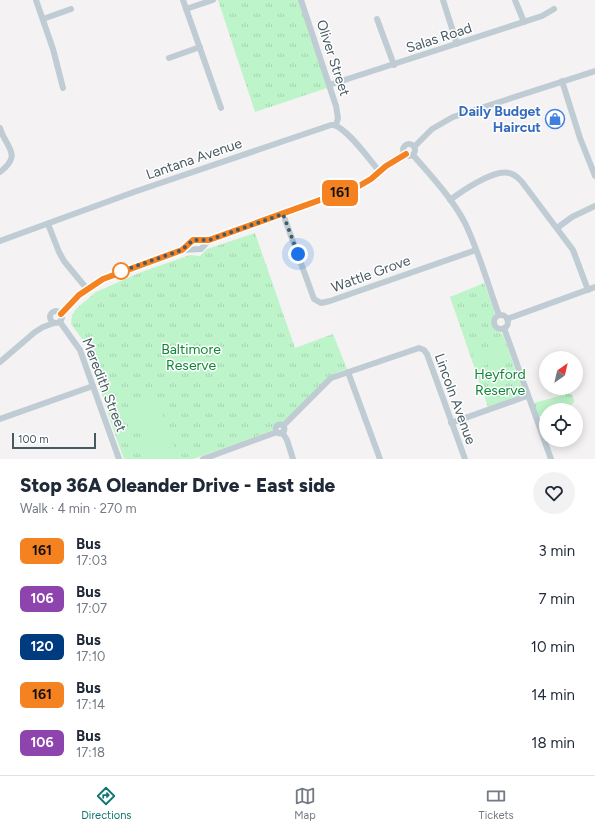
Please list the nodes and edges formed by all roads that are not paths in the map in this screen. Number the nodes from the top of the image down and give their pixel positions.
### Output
1 (36, 0) edge
2 (183, 0) edge
3 (213, 0) edge
4 (301, 0) edge
5 (443, 0) edge
6 (515, 0) edge
7 (71, 9) dead end
8 (186, 9) junction
9 (554, 9) dead end
10 (377, 18) dead end
11 (43, 19) junction
12 (524, 22) junction
13 (457, 44) junction
14 (200, 47) junction
15 (169, 58) dead end
16 (394, 65) junction
17 (595, 70) edge
18 (562, 81) junction
19 (329, 85) junction
20 (63, 88) dead end
21 (221, 108) dead end
22 (336, 125) junction
23 (0, 128) edge
24 (414, 147) junction
25 (406, 154) junction
26 (413, 154) junction
27 (0, 172) edge
28 (380, 172) junction
29 (595, 176) edge
30 (450, 200) junction
31 (595, 206) edge
32 (283, 214) junction
33 (48, 224) junction
34 (557, 228) junction
35 (0, 241) edge
36 (476, 250) junction
37 (595, 287) edge
38 (87, 290) junction
39 (588, 290) junction
40 (61, 314) junction
41 (500, 315) junction
42 (507, 319) junction
43 (55, 321) junction
44 (504, 328) junction
45 (0, 362) edge
46 (348, 372) junction
47 (93, 386) junction
48 (527, 396) junction
49 (0, 419) edge
50 (452, 423) junction
51 (280, 430) junction
52 (119, 459) edge
53 (205, 459) edge
54 (293, 459) edge
55 (380, 459) edge
56 (464, 459) edge
57 (551, 459) edge

1 - 11 street
2 - 8 street
3 - 8 street
4 - 19 street, Oliver Street
5 - 13 street
6 - 12 street
7 - 11 street
8 - 14 street
9 - 12 street, Salas Road
10 - 16 street
11 - 20 street
12 - 13 street, Salas Road
13 - 16 street, Salas Road
14 - 15 street
14 - 21 street
16 - 19 street, Salas Road
17 - 18 street
18 - 24 street
18 - 29 street
19 - 22 street, Oliver Street
22 - 28 street
22 - 33 street, Lantana Avenue
23 - 27 street
24 - 25 street
24 - 26 street
25 - 26 street
25 - 28 street
26 - 30 street
28 - 32 street
30 - 34 street
30 - 36 street
31 - 34 street
32 - 36 street, Wattle Grove
32 - 38 street
33 - 35 street, Lantana Avenue
33 - 38 street
34 - 39 street
36 - 41 street
37 - 39 street
38 - 40 street
39 - 42 street
40 - 43 street
40 - 43 street
41 - 42 street
41 - 44 street
42 - 44 street
43 - 45 street
43 - 47 street, Meredith Street
44 - 48 street
46 - 50 street, Lincoln Avenue
46 - 51 street
46 - 55 street
47 - 49 street
47 - 52 street, Meredith Street
48 - 50 street
48 - 57 street
50 - 56 street, Lincoln Avenue
51 - 53 street
51 - 54 street

